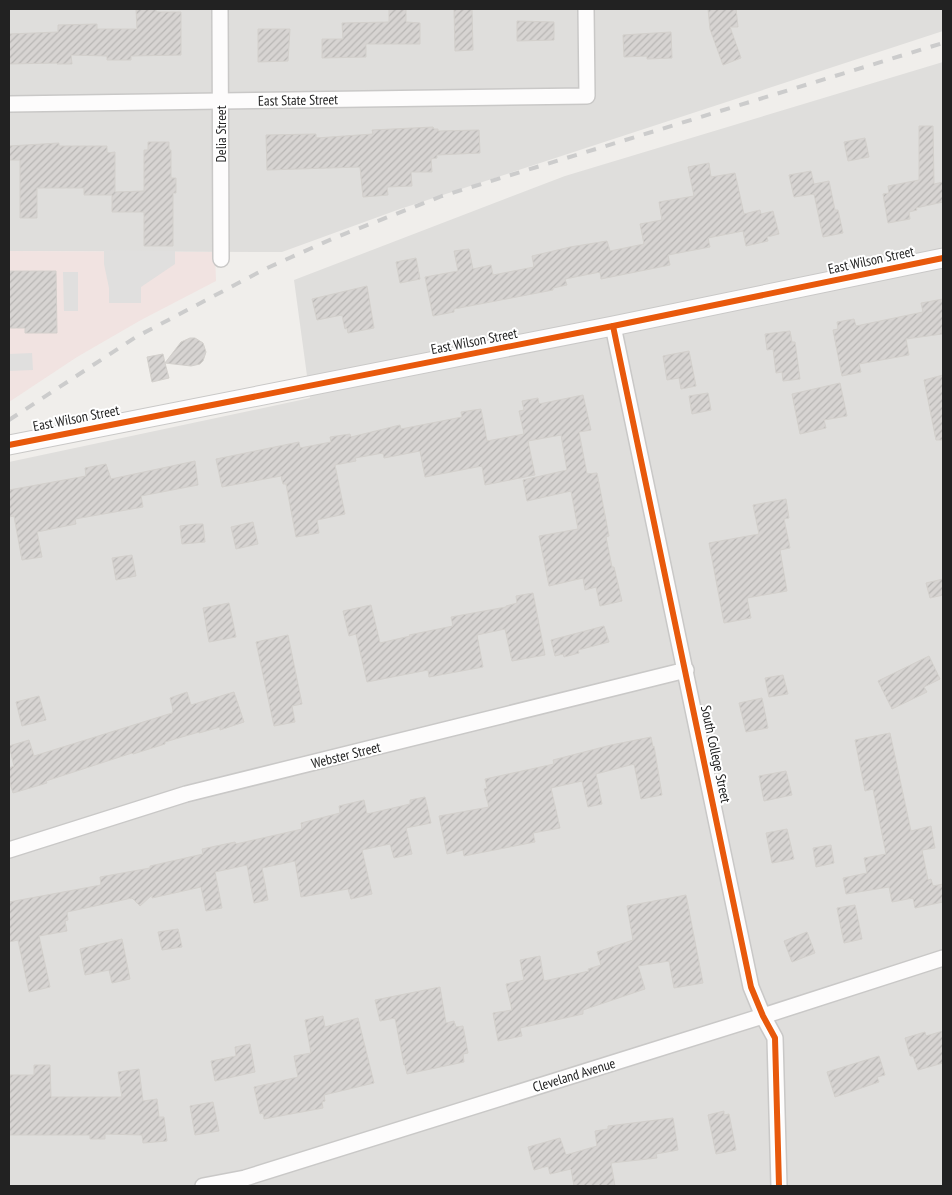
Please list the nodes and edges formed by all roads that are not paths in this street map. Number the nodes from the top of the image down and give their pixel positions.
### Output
1 (220, 9) edge
2 (586, 9) edge
3 (220, 102) junction
4 (9, 104) edge
5 (943, 258) edge
6 (222, 259) dead end
7 (613, 326) junction
8 (9, 444) edge
9 (686, 670) junction
10 (9, 850) edge
11 (943, 958) edge
12 (763, 1016) junction
13 (203, 1186) edge
14 (779, 1186) edge

1 - 3 street, Delia Street
2 - 3 street, East State Street
3 - 4 street, East State Street
3 - 6 street, Delia Street
5 - 7 street, East Wilson Street
7 - 8 street, East Wilson Street
7 - 9 street, South College Street
9 - 10 street, Webster Street
9 - 12 street, South College Street
11 - 12 street, Cleveland Avenue
12 - 13 street, Cleveland Avenue
12 - 14 street, South College Street

